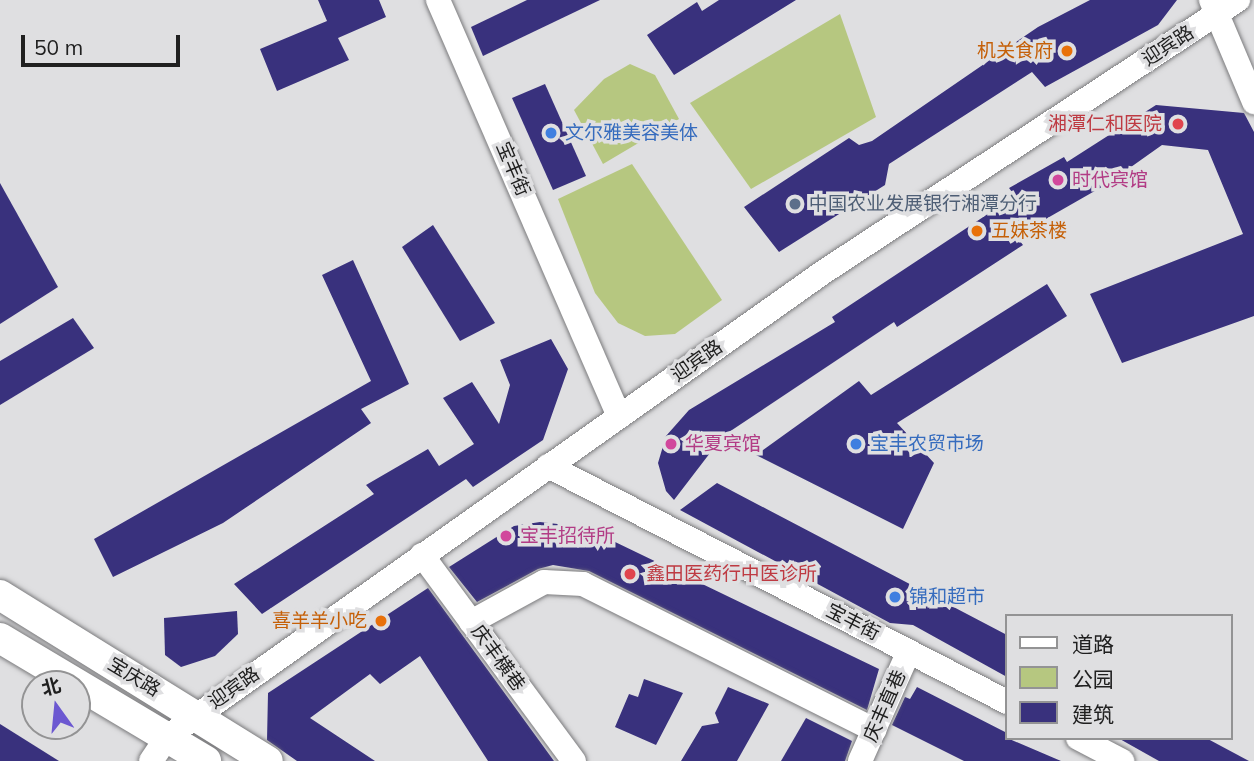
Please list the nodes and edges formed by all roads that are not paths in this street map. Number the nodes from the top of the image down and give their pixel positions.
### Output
1 (438, 0) edge
2 (1238, 0) edge
3 (1213, 7) edge
4 (1254, 102) edge
5 (619, 416) junction
6 (548, 466) junction
7 (422, 555) junction
8 (0, 595) edge
9 (471, 622) junction
10 (0, 638) edge
11 (909, 652) junction
12 (1006, 701) edge
13 (197, 715) junction
14 (874, 730) junction
15 (1082, 740) edge
16 (159, 749) edge
17 (206, 761) edge
18 (268, 761) edge
19 (574, 761) edge
20 (860, 761) edge
21 (1122, 761) edge

1 - 5 street, 宝丰街
2 - 3 street, 迎宾路
3 - 4 street
3 - 5 street, 迎宾路
5 - 6 street, 迎宾路
6 - 7 street, 迎宾路
6 - 11 street, 宝丰街
7 - 9 street, 庆丰横巷
7 - 13 street, 迎宾路
8 - 13 street, 宝庆路
9 - 14 street
9 - 19 street, 庆丰横巷
10 - 16 street, 宝庆路
11 - 12 street, 宝丰街
11 - 14 street, 庆丰直巷
13 - 16 street, 迎宾路
13 - 18 street, 宝庆路
14 - 20 street, 庆丰直巷
15 - 21 street
16 - 17 street, 宝庆路

